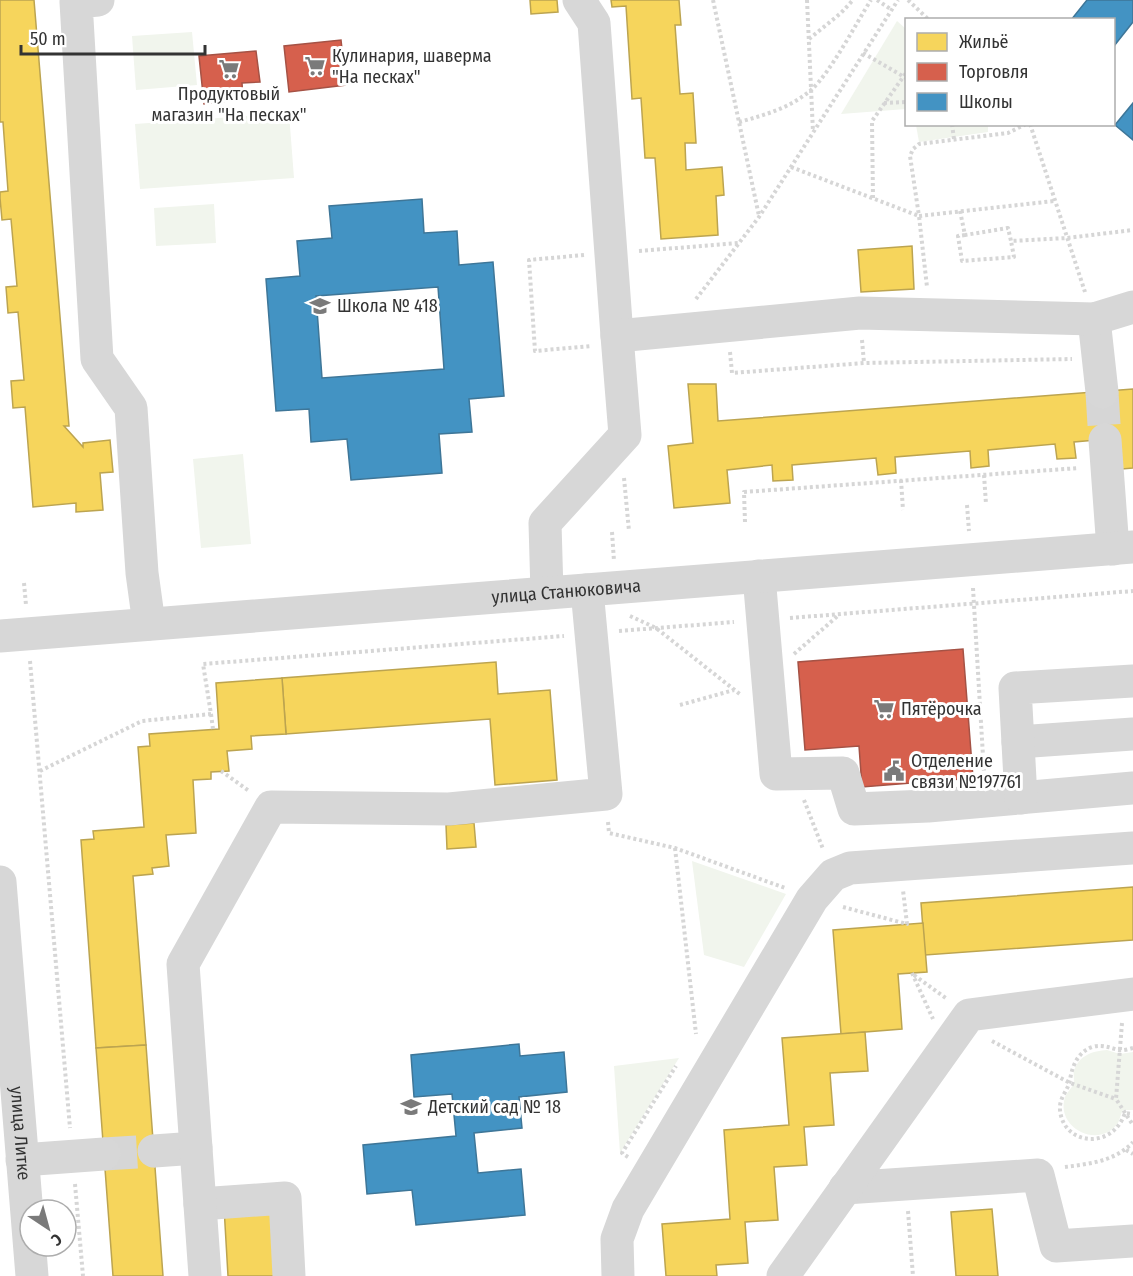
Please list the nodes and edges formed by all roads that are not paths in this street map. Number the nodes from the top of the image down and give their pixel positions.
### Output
1 (98, 0) edge
2 (579, 0) edge
3 (1133, 307) edge
4 (1094, 319) junction
5 (617, 336) junction
6 (1102, 392) tunnel mouth
7 (1106, 453) tunnel mouth
8 (1123, 548) edge
9 (759, 576) junction
10 (587, 590) junction
11 (547, 593) junction
12 (148, 624) junction
13 (0, 636) edge
14 (1133, 681) edge
15 (1133, 734) edge
16 (1018, 742) junction
17 (1133, 788) edge
18 (1021, 798) junction
19 (1133, 848) edge
20 (0, 882) edge
21 (1133, 994) edge
22 (196, 1148) junction
23 (154, 1151) tunnel mouth
24 (104, 1154) tunnel mouth
25 (22, 1160) junction
26 (845, 1188) junction
27 (200, 1204) junction
28 (1133, 1241) edge
29 (32, 1276) edge
30 (205, 1276) edge
31 (289, 1276) edge
32 (618, 1276) edge
33 (783, 1276) edge

1 - 12 street
2 - 5 street
3 - 4 street
4 - 5 street
4 - 6 street
5 - 11 street
7 - 8 street
8 - 9 street, улица Станюковича
9 - 10 street, улица Станюковича
9 - 18 street
10 - 11 street, улица Станюковича
10 - 22 street
11 - 12 street, улица Станюковича
12 - 13 street, улица Станюковича
14 - 16 street
15 - 16 street
16 - 18 street
17 - 18 street
19 - 32 street
20 - 25 street, улица Литке
21 - 26 street
22 - 23 street
22 - 27 street
24 - 25 street
25 - 29 street, улица Литке
26 - 28 street
26 - 33 street
27 - 30 street
27 - 31 street

